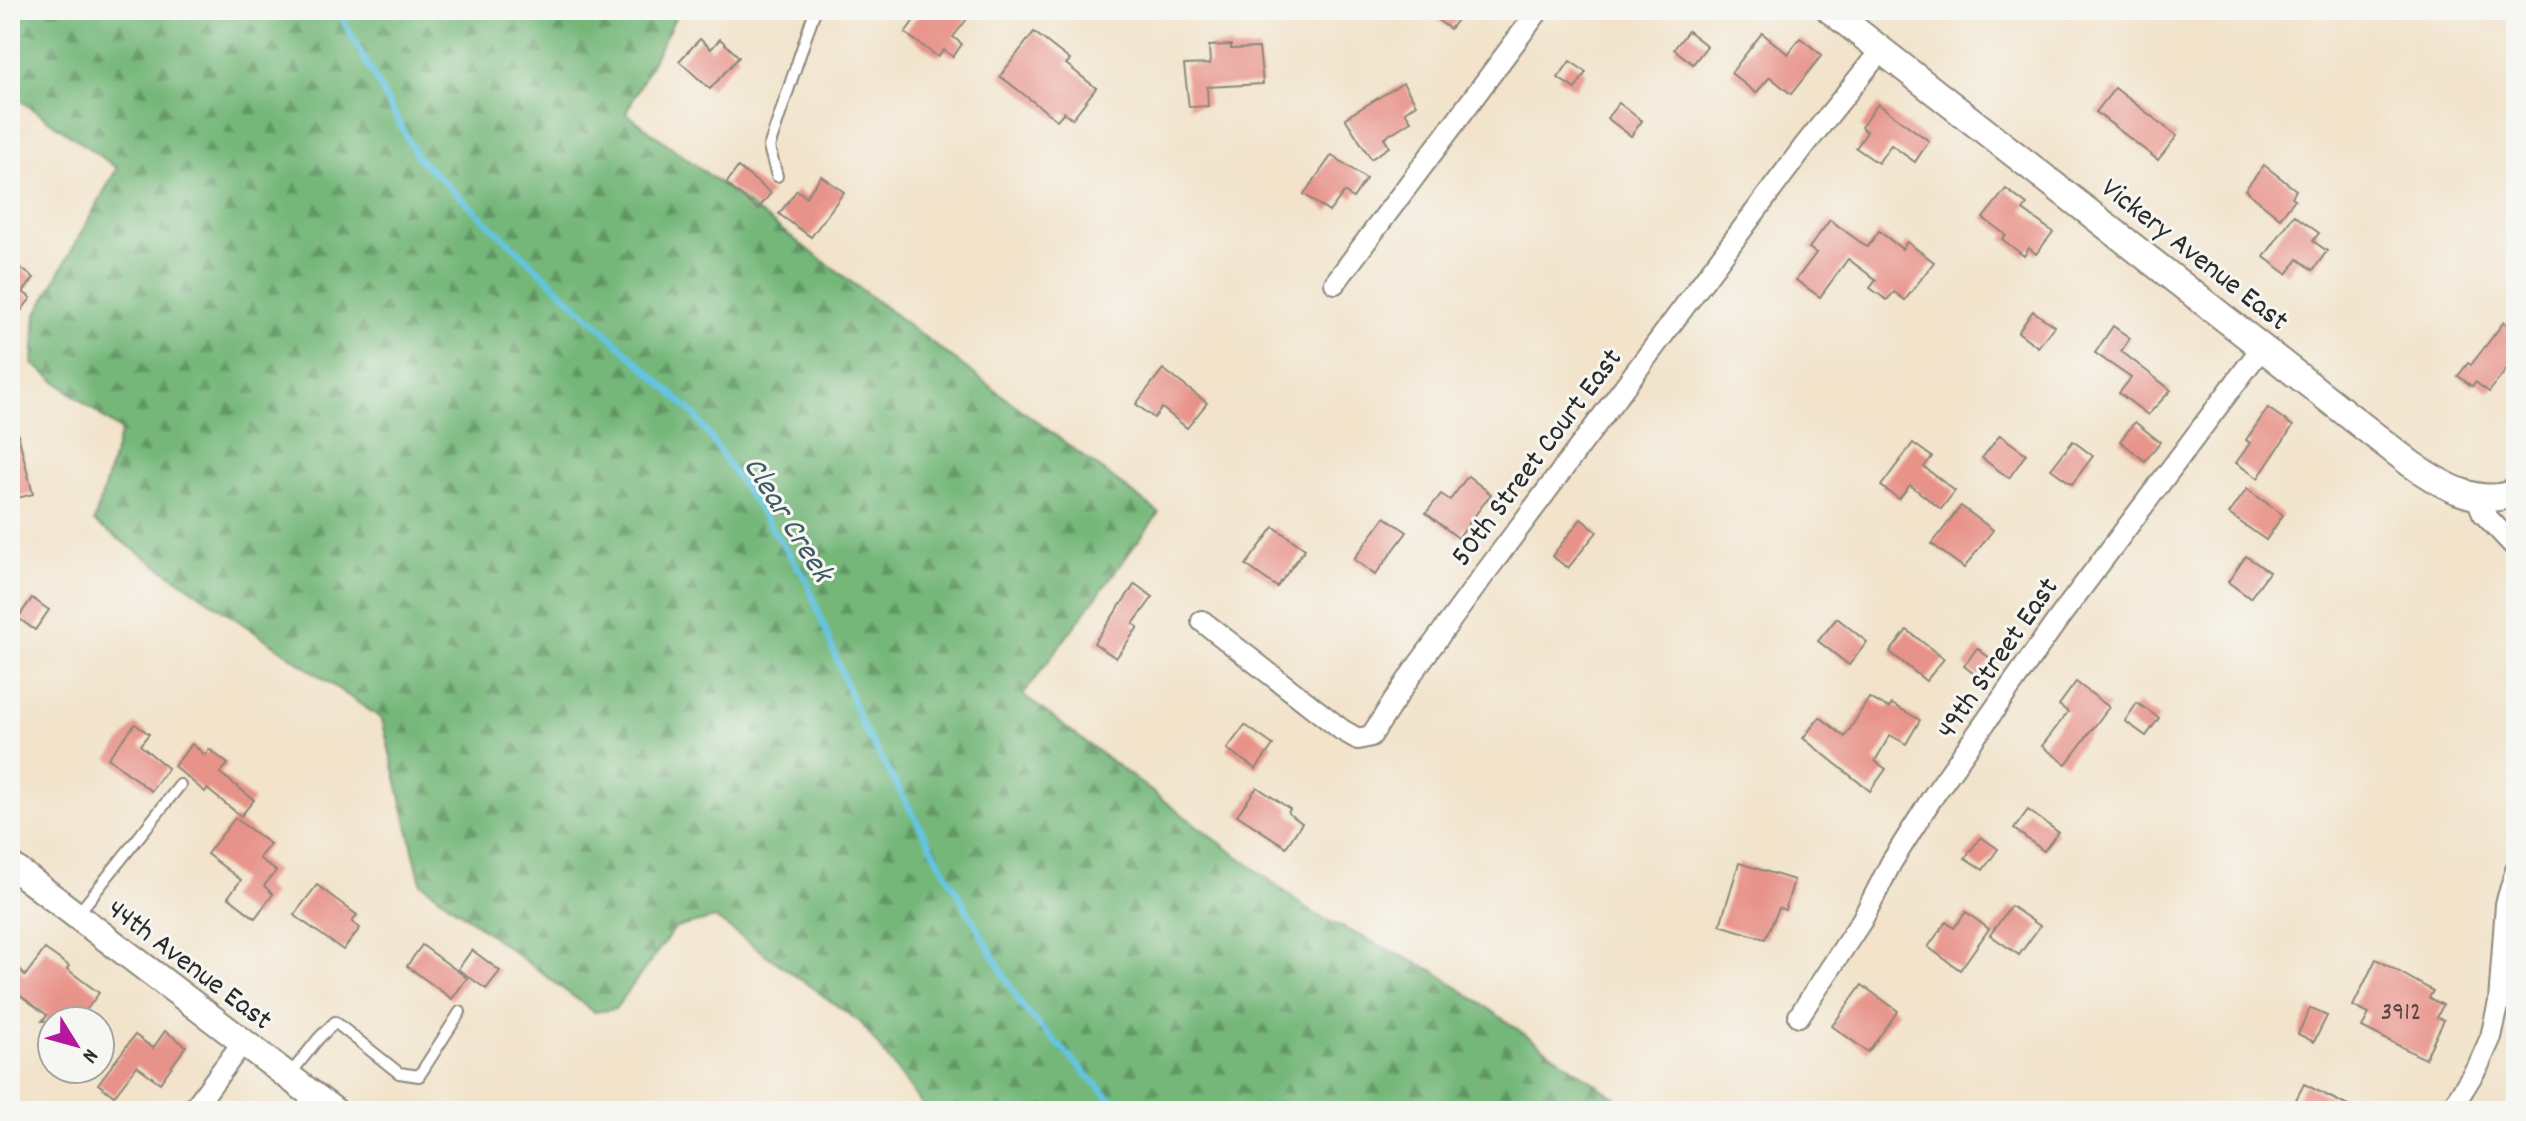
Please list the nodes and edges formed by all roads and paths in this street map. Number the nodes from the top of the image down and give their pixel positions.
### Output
1 (815, 10) edge
2 (1539, 10) edge
3 (1830, 10) edge
4 (1882, 49) junction
5 (777, 176) dead end
6 (1335, 283) dead end
7 (2263, 346) junction
8 (2516, 492) edge
9 (2476, 496) junction
10 (2516, 548) edge
11 (1202, 621) dead end
12 (180, 785) dead end
13 (10, 865) edge
14 (2516, 870) edge
15 (77, 916) junction
16 (460, 1012) dead end
17 (1799, 1016) dead end
18 (243, 1042) junction
19 (288, 1077) junction
20 (192, 1111) edge
21 (334, 1111) edge
22 (2450, 1111) edge

1 - 5 lane
2 - 6 street
3 - 4 street, Vickery Avenue East
4 - 7 street, Vickery Avenue East
4 - 11 street, 50th Street Court East
7 - 9 street, Vickery Avenue East
7 - 17 street, 49th Street East
8 - 9 street
9 - 10 street
12 - 15 lane
13 - 15 street, 44th Avenue East
14 - 22 street
15 - 18 street, 44th Avenue East
16 - 19 lane
18 - 19 street, 44th Avenue East
18 - 20 street
19 - 21 street, 44th Avenue East

